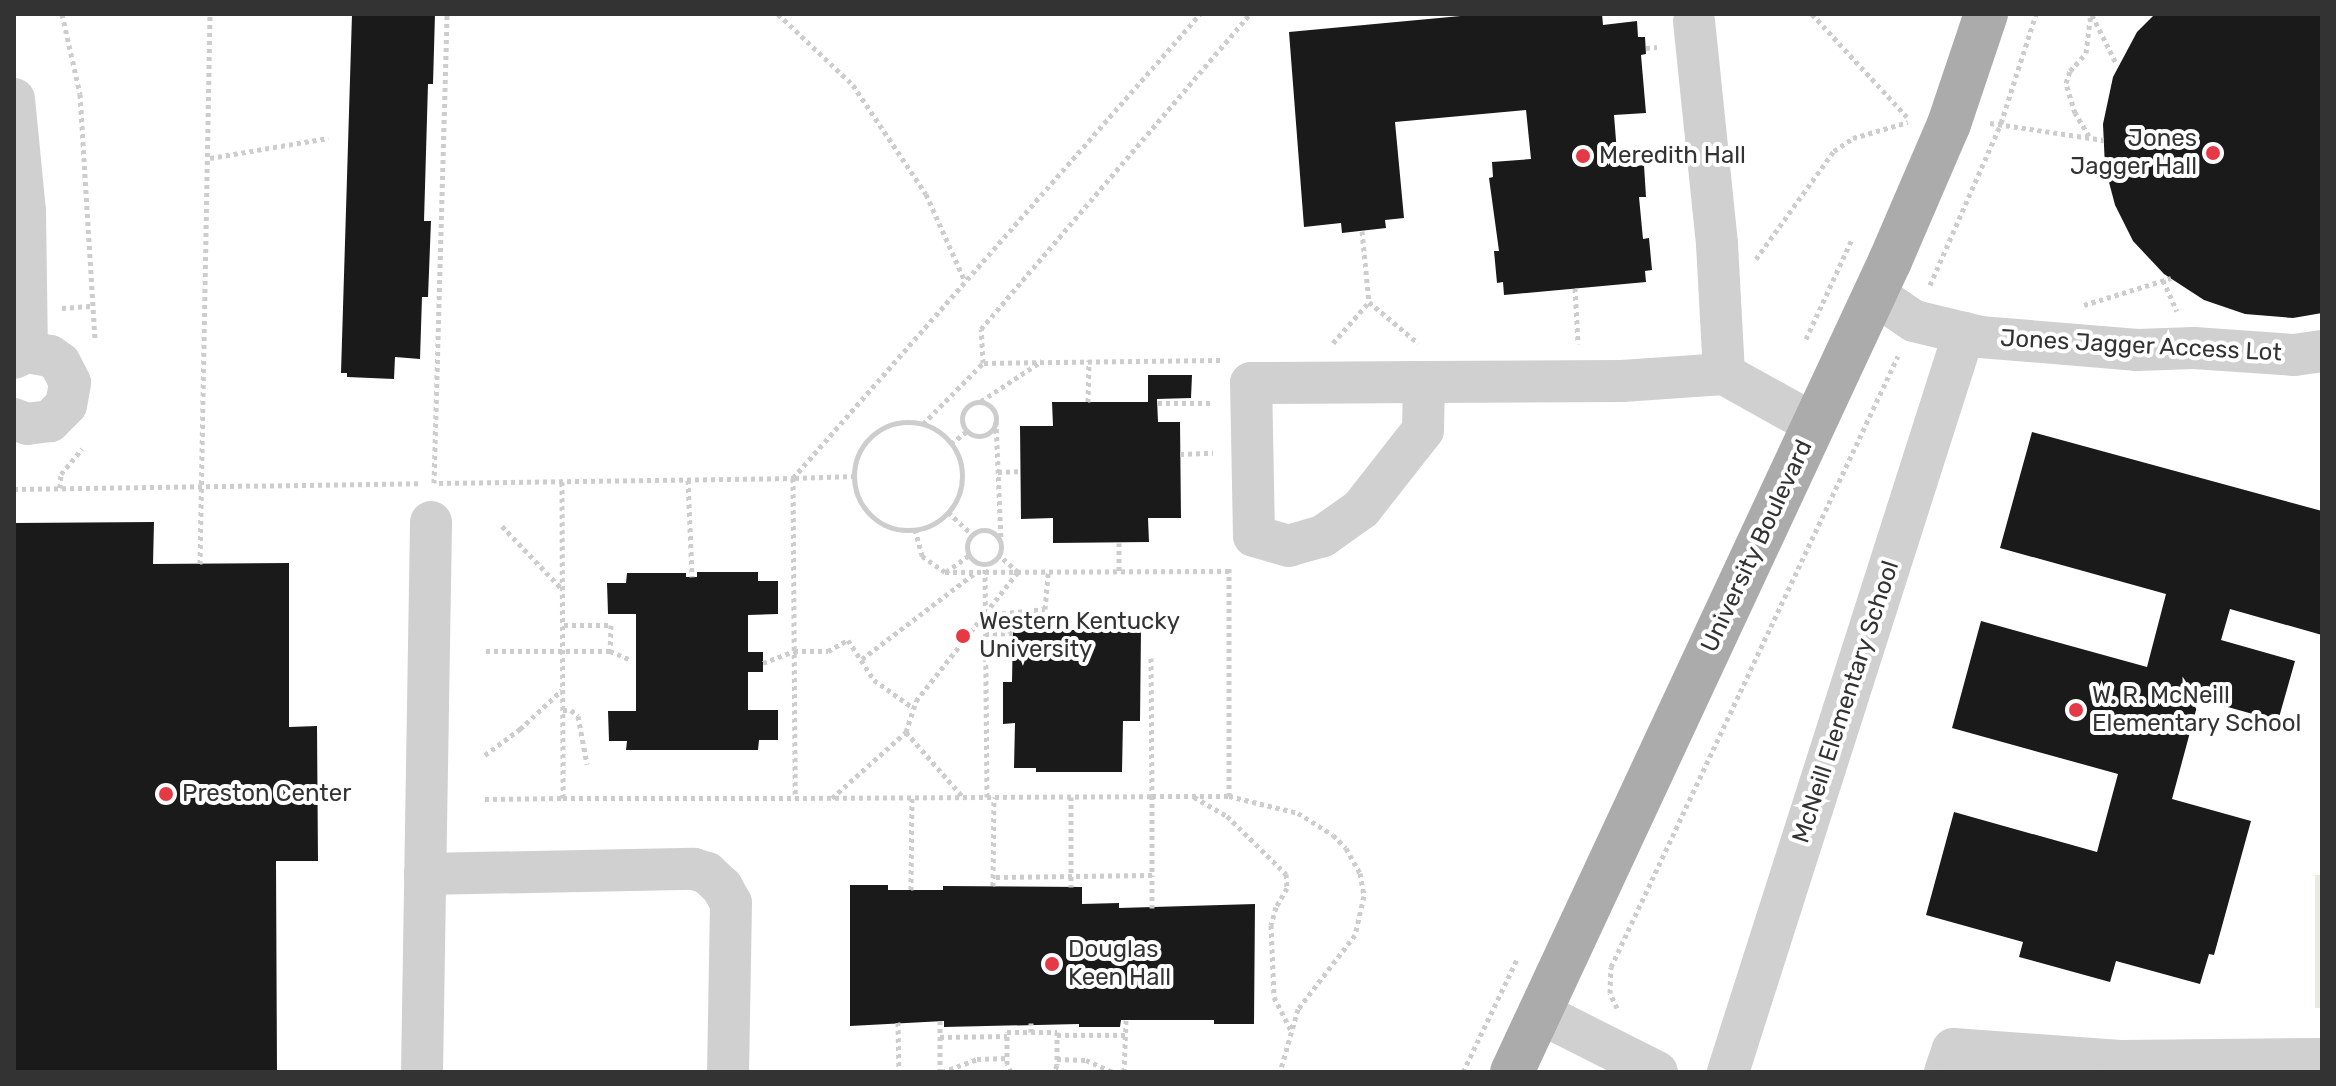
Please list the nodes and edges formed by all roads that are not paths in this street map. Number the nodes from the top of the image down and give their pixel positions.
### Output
1 (1986, 14) edge
2 (1694, 21) dead end
3 (14, 99) edge
4 (1874, 294) junction
5 (1964, 333) junction
6 (2322, 351) edge
7 (20, 355) edge
8 (1424, 364) junction
9 (1724, 374) junction
10 (14, 419) edge
11 (1814, 424) junction
12 (432, 502) road end
13 (425, 874) junction
14 (1540, 1013) junction
15 (2322, 1059) edge
16 (422, 1072) edge
17 (728, 1072) edge
18 (1512, 1072) edge
19 (1657, 1072) edge
20 (1728, 1072) edge
21 (1945, 1072) edge

1 - 4 main road, University Boulevard
2 - 9 street
3 - 7 street
4 - 5 street, Jones Jagger Access Lot
4 - 11 main road, University Boulevard
5 - 6 street, Jones Jagger Access Lot
5 - 20 street, McNeill Elementary School
7 - 10 street
8 - 8 street
8 - 9 street
9 - 11 street
11 - 14 main road, University Boulevard
12 - 13 street
13 - 16 street
13 - 17 street
14 - 18 main road, University Boulevard
14 - 19 street
15 - 21 street

